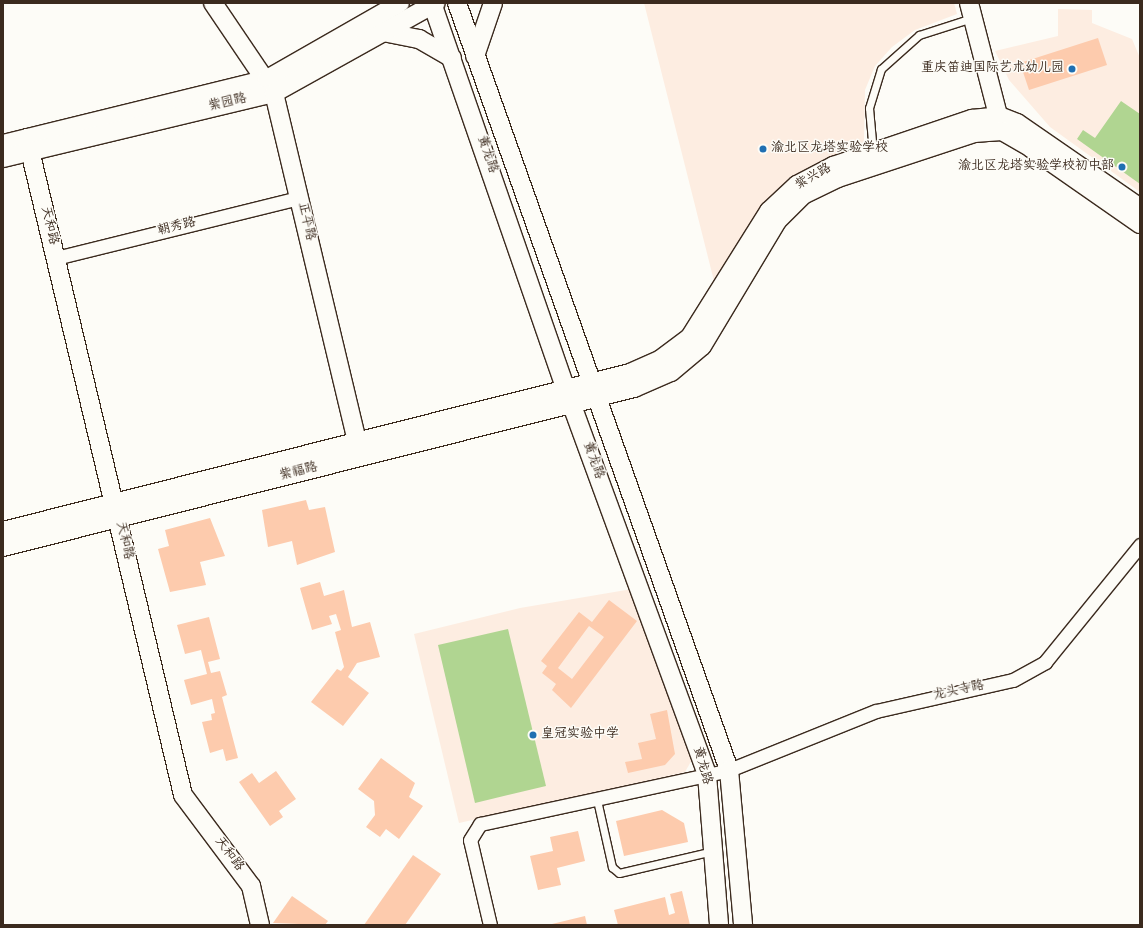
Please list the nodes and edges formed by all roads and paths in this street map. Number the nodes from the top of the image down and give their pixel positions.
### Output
1 (213, 3) edge
2 (400, 3) edge
3 (457, 3) edge
4 (493, 3) edge
5 (434, 4) edge
6 (971, 11) edge
7 (380, 18) edge
8 (475, 56) junction
9 (452, 58) junction
10 (271, 86) junction
11 (1001, 124) junction
12 (3, 144) edge
13 (28, 145) junction
14 (873, 152) junction
15 (3, 158) edge
16 (299, 198) junction
17 (1140, 208) edge
18 (1140, 224) edge
19 (56, 258) junction
20 (557, 363) junction
21 (593, 391) junction
22 (539, 396) junction
23 (569, 397) junction
24 (359, 450) junction
25 (116, 511) junction
26 (3, 531) edge
27 (1140, 545) edge
28 (3, 547) edge
29 (729, 770) junction
30 (707, 775) junction
31 (597, 800) junction
32 (713, 851) junction
33 (744, 923) edge
34 (260, 925) edge
35 (490, 925) edge
36 (719, 925) edge

1 - 10 main road, 正平路
2 - 7 main road, 紫园路
3 - 8 main road, 黄龙路
4 - 8 main road
5 - 7 main road, 紫园路
5 - 9 main road, 黄龙路
6 - 11 main road
6 - 14 lane
7 - 9 main road
7 - 10 main road, 紫园路
8 - 21 main road, 黄龙路
9 - 20 main road, 黄龙路
10 - 13 main road, 紫园路
10 - 16 main road, 正平路
11 - 14 main road, 紫兴路
11 - 17 main road
11 - 18 main road
11 - 21 main road, 紫兴路
12 - 13 main road, 紫园路
13 - 15 main road, 紫园路
13 - 19 main road, 天和路
14 - 21 main road, 紫兴路
16 - 19 street, 朝秀路
16 - 24 main road, 正平路
19 - 25 main road, 天和路
20 - 22 main road
20 - 23 main road, 黄龙路
21 - 23 main road, 紫福路
21 - 29 main road, 黄龙路
22 - 23 main road, 紫福路
22 - 24 main road, 紫福路
23 - 24 main road, 紫福路
23 - 30 main road, 黄龙路
24 - 25 main road, 紫福路
25 - 26 main road, 紫福路
25 - 28 main road, 紫福路
25 - 34 main road, 天和路
27 - 29 street, 龙头寺路
29 - 30 street, 龙头寺路
29 - 33 main road, 黄龙路
30 - 31 street, 龙头寺路
30 - 32 main road, 黄龙路
31 - 32 lane
31 - 35 street, 龙头寺路
32 - 36 main road, 黄龙路

